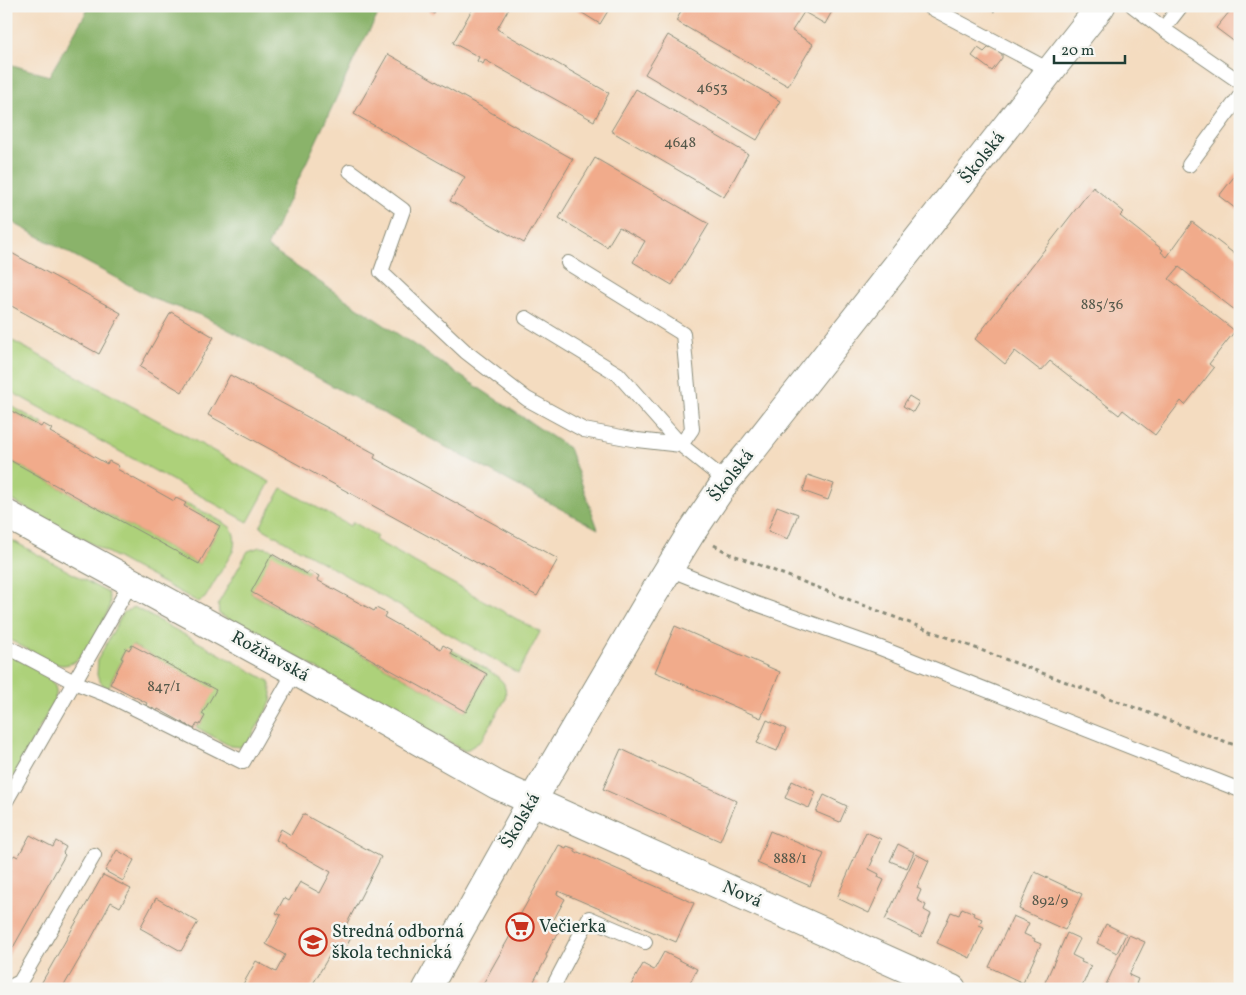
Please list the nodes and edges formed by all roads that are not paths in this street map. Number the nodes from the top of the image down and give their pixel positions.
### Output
1 (928, 6) edge
2 (1101, 6) edge
3 (1133, 6) edge
4 (1181, 6) edge
5 (1163, 29) junction
6 (1051, 71) junction
7 (1240, 82) edge
8 (1240, 96) edge
9 (1189, 164) dead end
10 (350, 171) dead end
11 (568, 263) dead end
12 (526, 318) dead end
13 (681, 446) junction
14 (726, 481) junction
15 (6, 514) edge
16 (669, 568) junction
17 (132, 582) junction
18 (6, 646) edge
19 (295, 671) junction
20 (74, 682) junction
21 (1240, 790) edge
22 (6, 801) edge
23 (532, 801) junction
24 (94, 854) dead end
25 (645, 942) dead end
26 (6, 988) edge
27 (427, 989) edge
28 (552, 989) edge
29 (952, 989) edge

1 - 6 lane
2 - 6 main road, Školská
3 - 5 lane
4 - 5 lane
5 - 7 lane
6 - 14 main road, Školská
8 - 9 lane
10 - 13 lane
11 - 13 lane
12 - 13 lane
13 - 14 lane
14 - 16 main road, Školská
15 - 17 main road, Rožňavská
16 - 21 lane
16 - 23 main road, Školská
17 - 19 main road, Rožňavská
17 - 20 lane
18 - 20 lane
19 - 20 lane
19 - 23 main road, Rožňavská
20 - 22 lane
23 - 27 main road, Školská
23 - 29 main road, Nová
24 - 26 lane
25 - 28 lane

